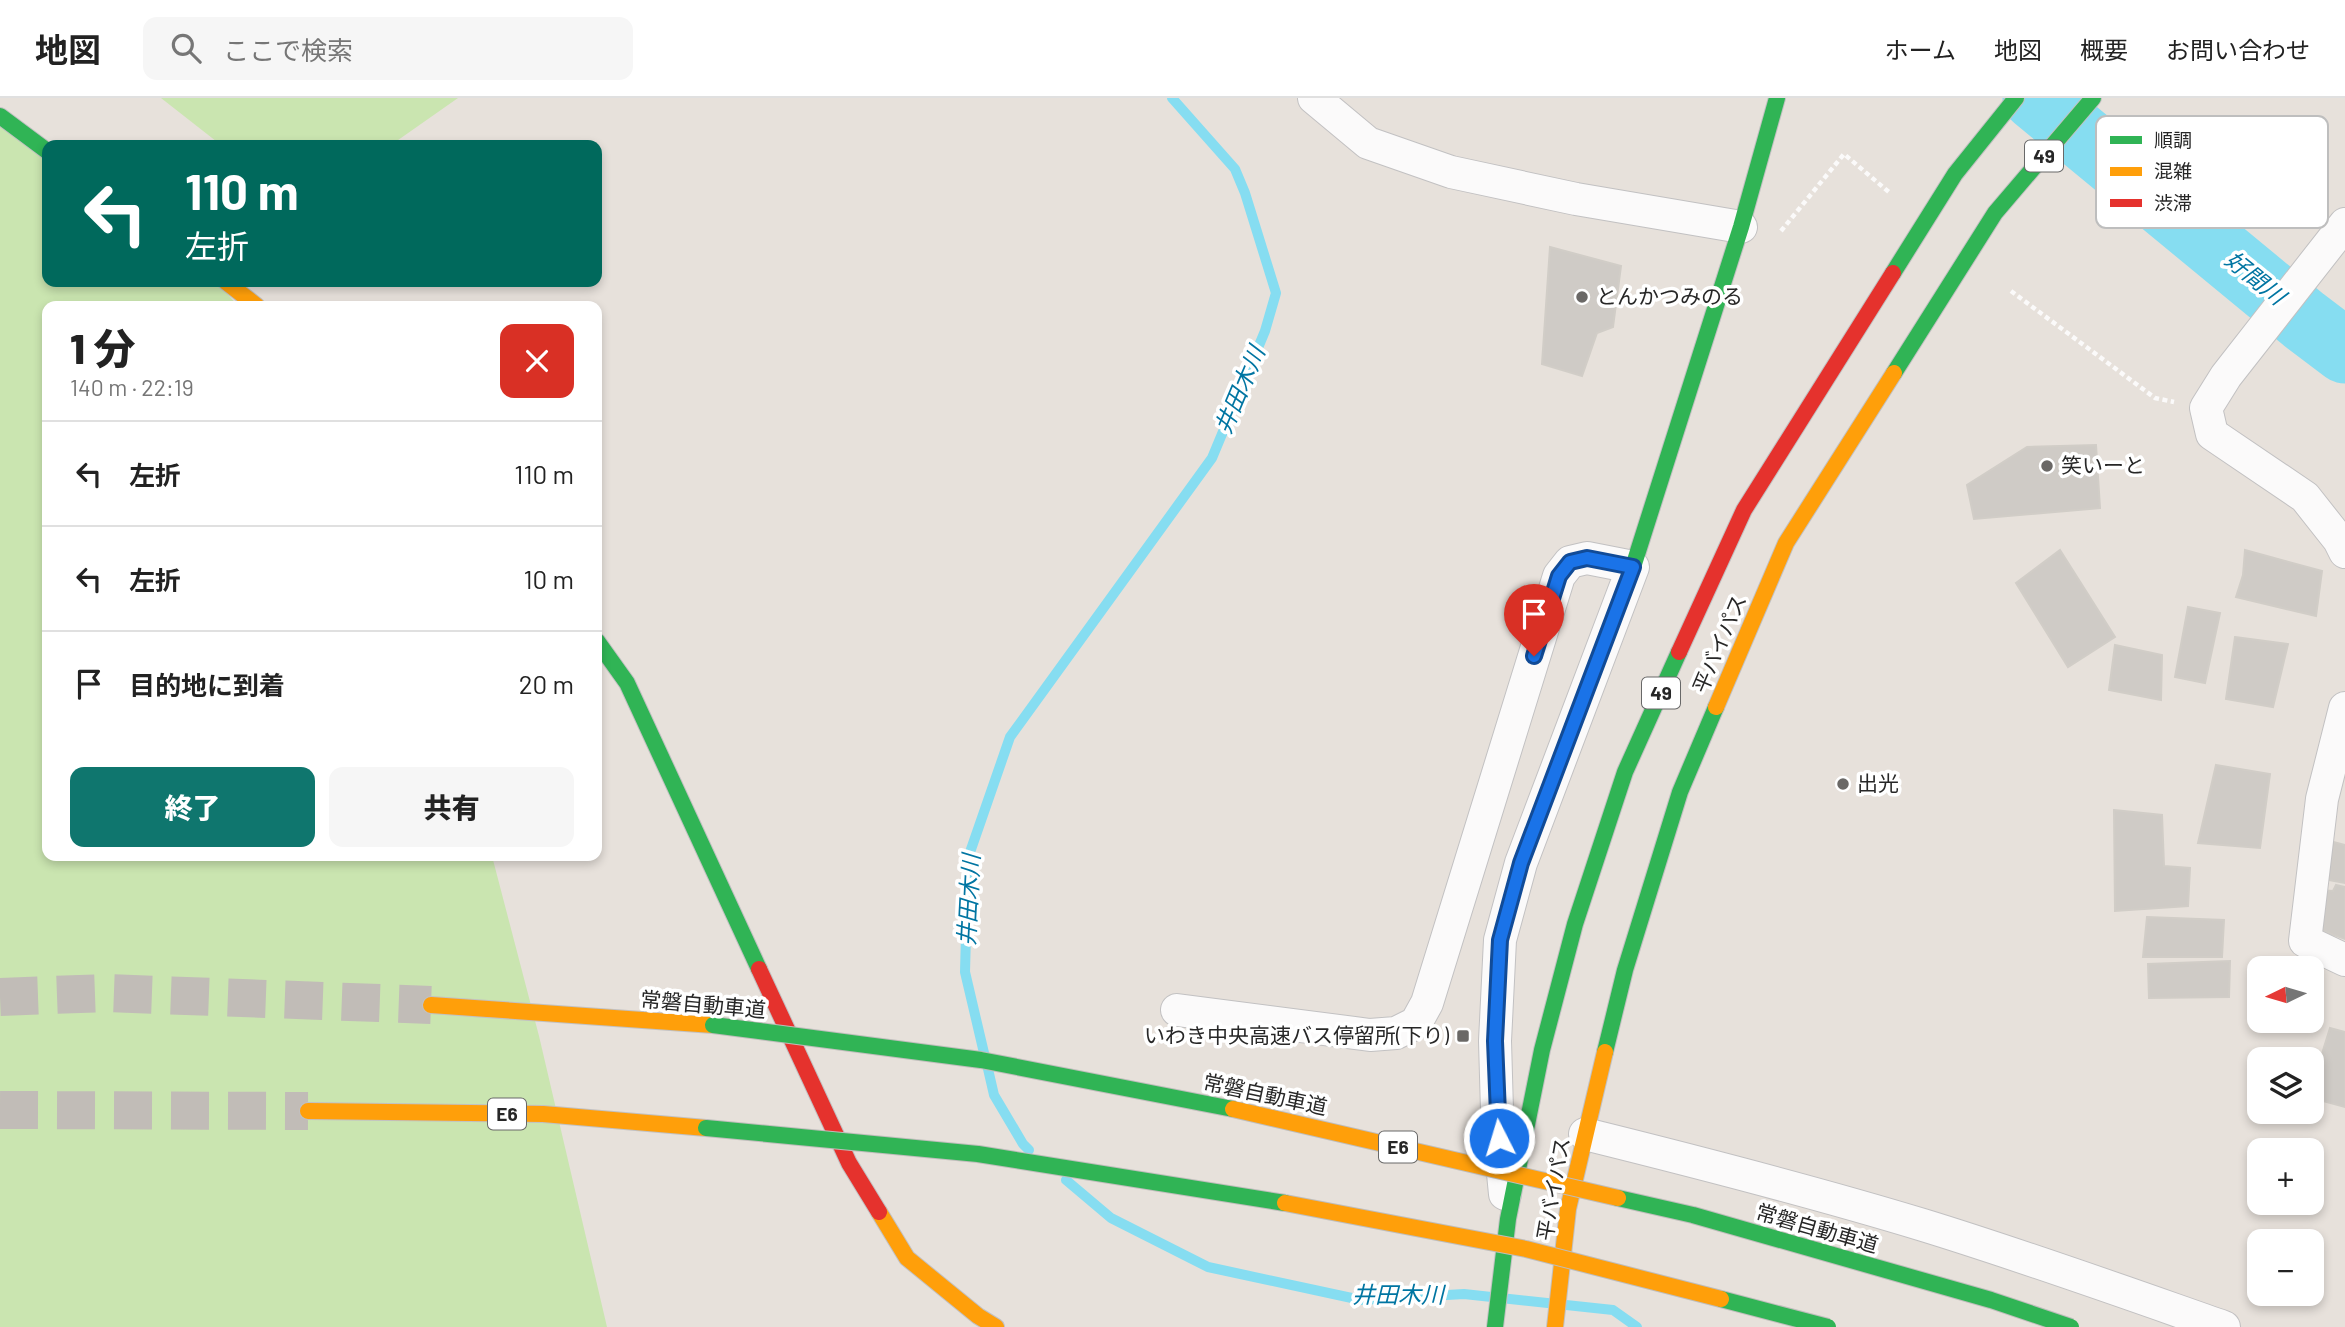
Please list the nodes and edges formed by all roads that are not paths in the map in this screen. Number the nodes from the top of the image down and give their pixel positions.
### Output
1 (1314, 98) edge
2 (1777, 98) edge
3 (2016, 98) edge
4 (2093, 98) edge
5 (0, 116) edge
6 (42, 146) edge
7 (2345, 224) edge
8 (1741, 226) junction
9 (232, 287) edge
10 (251, 301) edge
11 (2345, 552) edge
12 (1633, 567) junction
13 (602, 648) edge
14 (2345, 708) edge
15 (2345, 960) edge
16 (431, 1005) tunnel mouth
17 (1177, 1010) dead end
18 (308, 1111) tunnel mouth
19 (1585, 1134) junction
20 (1508, 1219) junction
21 (996, 1327) edge
22 (1495, 1327) edge
23 (1555, 1327) edge
24 (1828, 1327) edge
25 (2071, 1327) edge
26 (2224, 1327) edge

1 - 8 street
2 - 8 main road
3 - 20 main road, 平バイパス / 49
4 - 19 main road, 平バイパス / 49
5 - 6 main road
7 - 11 street
8 - 12 main road
9 - 10 main road
12 - 17 street
12 - 20 street
13 - 21 main road
14 - 15 street
16 - 25 main road, 常磐自動車道 / E6, bridge
18 - 24 main road, E6, bridge
19 - 23 main road, 平バイパス / 49
19 - 26 street
20 - 22 main road, 平バイパス / 49

